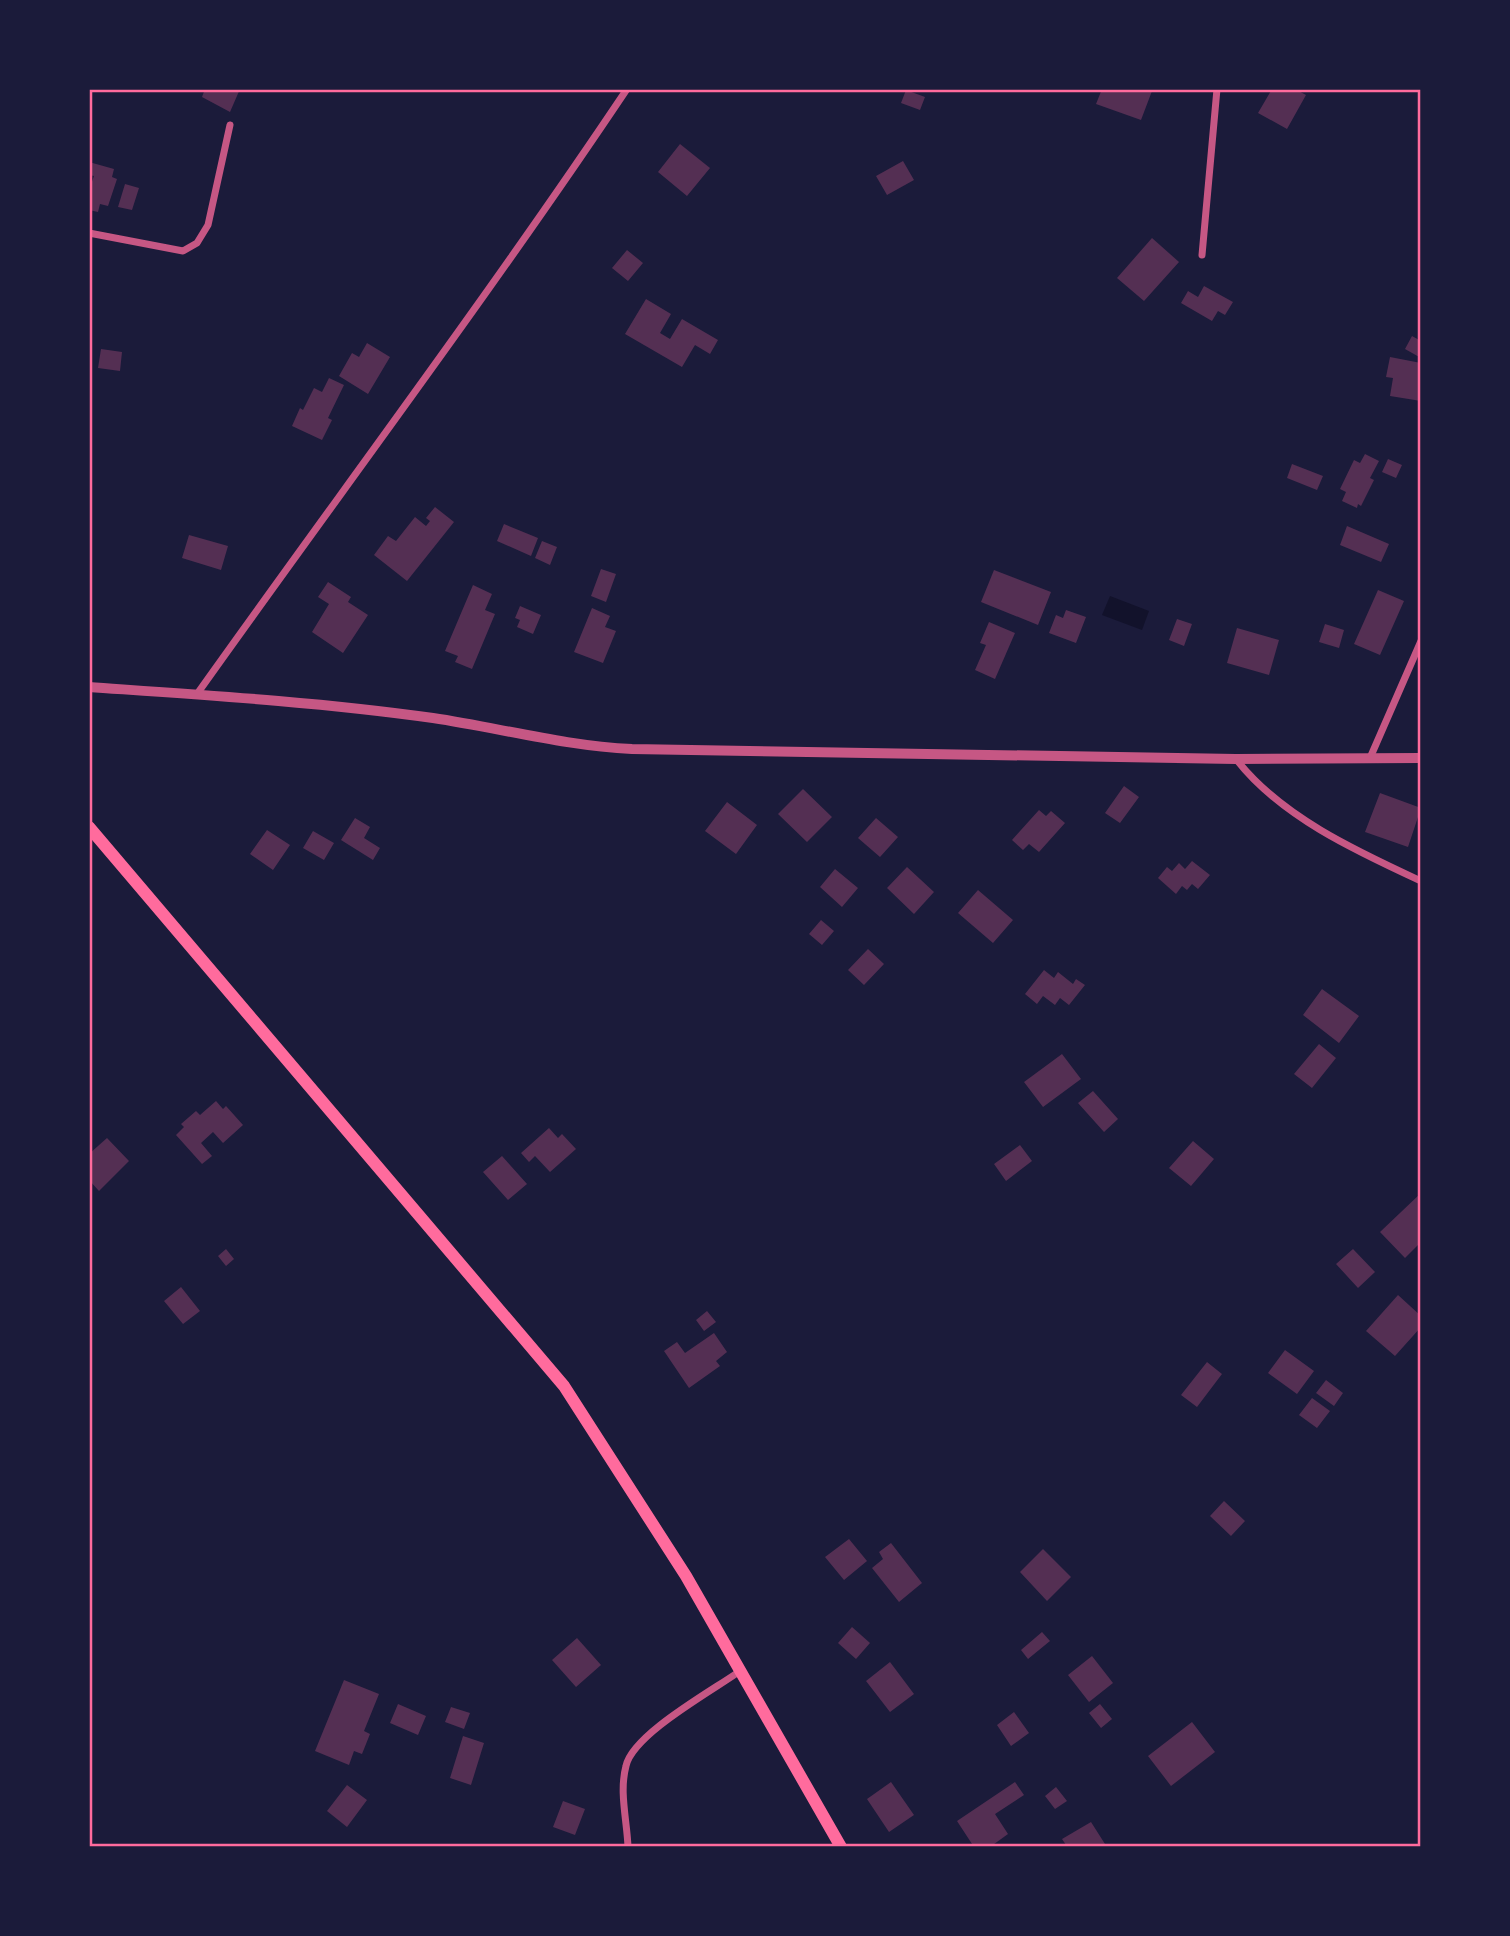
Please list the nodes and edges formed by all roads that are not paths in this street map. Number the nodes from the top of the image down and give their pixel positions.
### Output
1 (627, 89) edge
2 (1217, 89) edge
3 (230, 125) dead end
4 (89, 233) edge
5 (1202, 255) dead end
6 (1421, 640) edge
7 (89, 687) edge
8 (197, 694) junction
9 (1370, 758) junction
10 (1421, 758) edge
11 (1236, 759) junction
12 (89, 827) edge
13 (1421, 881) edge
14 (740, 1671) junction
15 (628, 1847) edge
16 (841, 1847) edge

1 - 8 street
2 - 5 street
3 - 4 street
6 - 9 street
7 - 8 street
8 - 11 street
9 - 10 street
9 - 11 street
11 - 13 street
12 - 14 main road
14 - 15 street
14 - 16 main road

